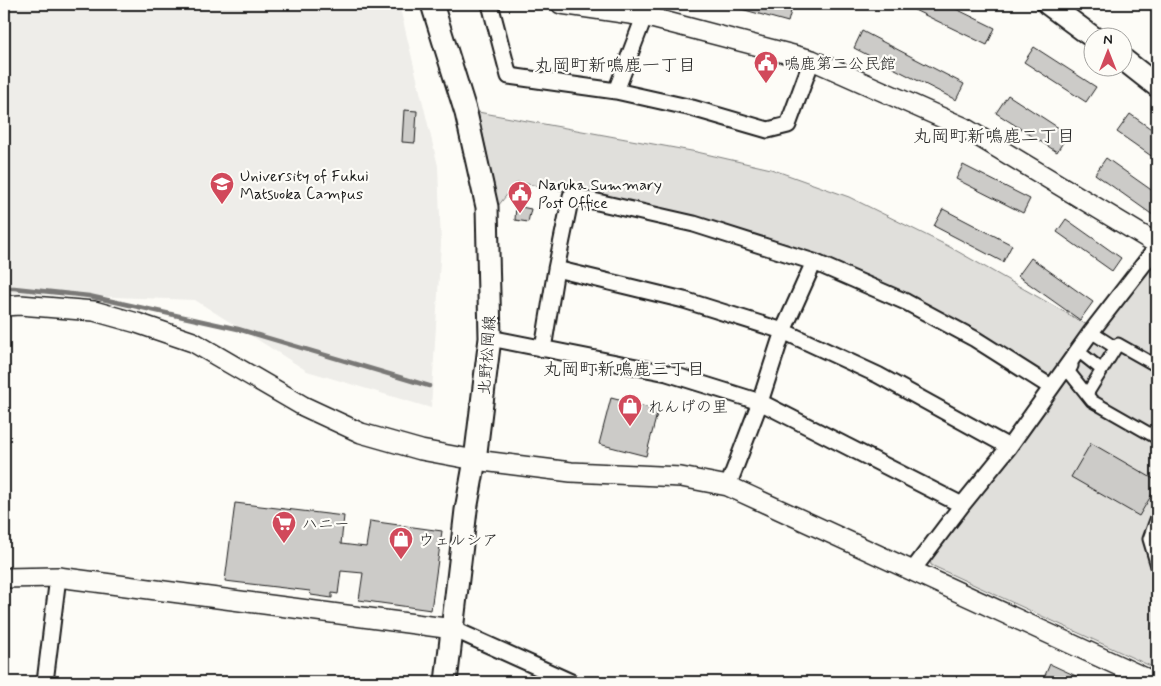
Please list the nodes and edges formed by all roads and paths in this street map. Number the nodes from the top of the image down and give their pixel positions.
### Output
1 (432, 4) edge
2 (490, 4) edge
3 (560, 4) edge
4 (1051, 5) edge
5 (647, 10) edge
6 (1084, 30) edge
7 (812, 60) junction
8 (1134, 68) edge
9 (1157, 86) edge
10 (616, 91) junction
11 (1157, 245) edge
12 (814, 262) junction
13 (556, 269) junction
14 (4, 306) edge
15 (783, 331) junction
16 (1091, 332) junction
17 (490, 338) junction
18 (1116, 348) junction
19 (543, 349) junction
20 (1073, 357) junction
21 (1157, 366) edge
22 (1102, 370) junction
23 (1052, 386) junction
24 (1086, 394) junction
25 (760, 402) junction
26 (1156, 433) edge
27 (1009, 448) junction
28 (475, 460) junction
29 (728, 486) junction
30 (962, 505) junction
31 (1157, 517) edge
32 (1157, 566) edge
33 (912, 571) junction
34 (58, 577) junction
35 (4, 578) edge
36 (452, 629) junction
37 (45, 682) edge
38 (446, 682) edge
39 (571, 682) edge
40 (1154, 682) edge

1 - 17 main road, 北野松岡線
2 - 10 street
3 - 5 street
4 - 6 main road
5 - 7 street
5 - 10 street
7 - 10 street
7 - 11 street
8 - 9 main road
11 - 16 street
12 - 13 street
12 - 15 street
12 - 23 street
13 - 15 street
13 - 19 street
14 - 28 street
15 - 25 street
15 - 27 street
16 - 18 street
16 - 20 street
17 - 19 street
17 - 28 main road, 北野松岡線
18 - 21 street
18 - 22 street
19 - 25 street
20 - 22 street
20 - 23 street
20 - 24 street
22 - 24 street
23 - 27 street
24 - 26 street
25 - 29 street
25 - 30 street
27 - 30 street
28 - 29 street
28 - 36 main road, 北野松岡線
29 - 33 street
30 - 33 street
31 - 32 street
33 - 40 street
34 - 35 street
34 - 36 street
34 - 37 street
36 - 38 main road, 北野松岡線
36 - 39 street

